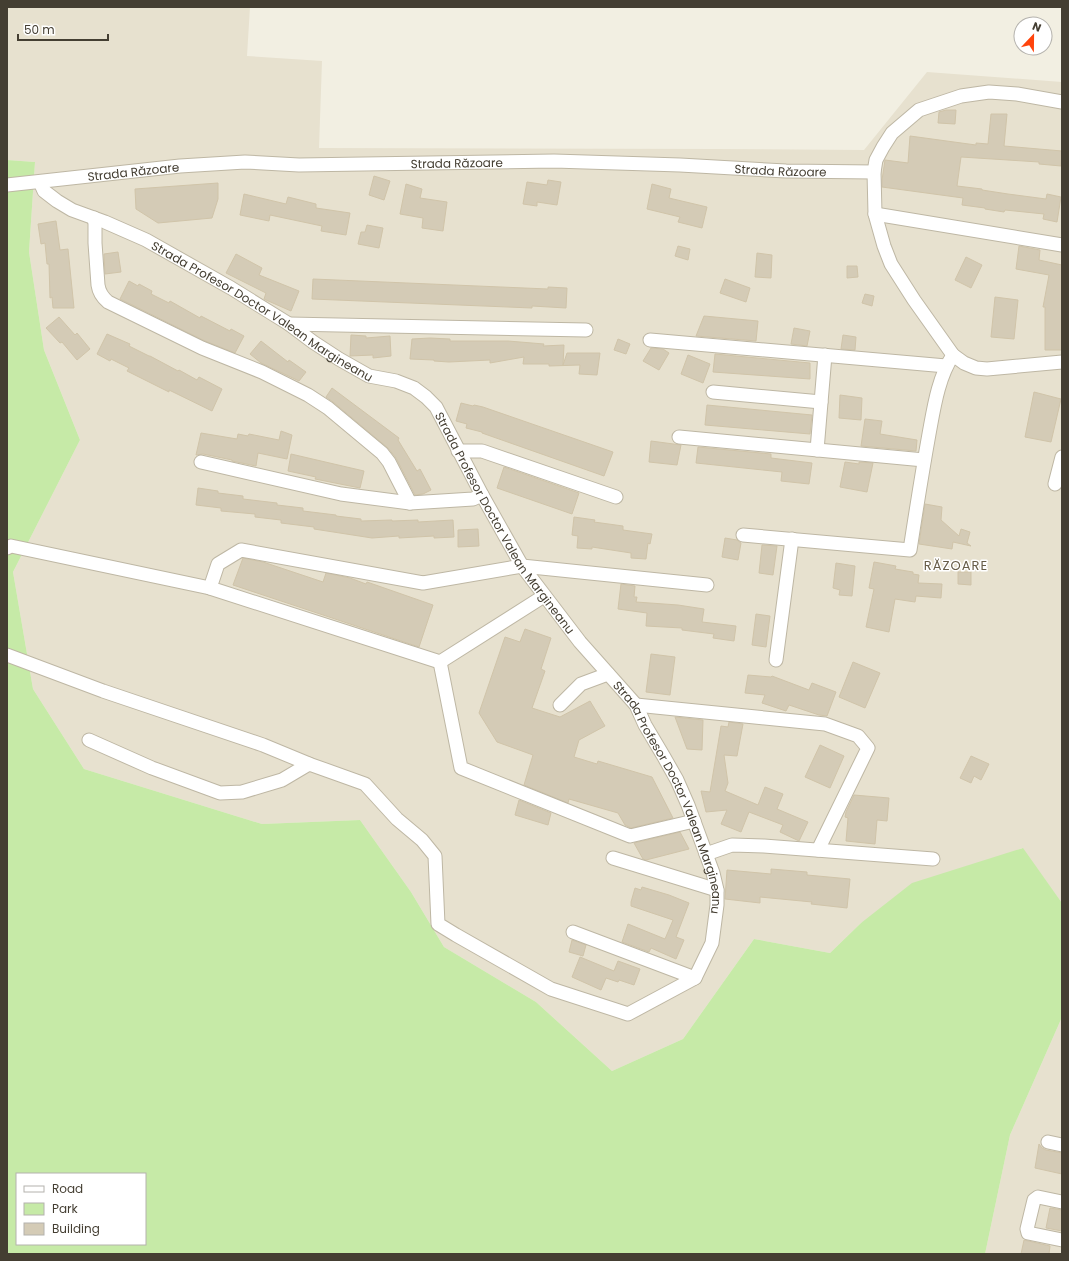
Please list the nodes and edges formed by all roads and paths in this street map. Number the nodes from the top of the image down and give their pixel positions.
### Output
1 (1062, 102) edge
2 (874, 172) junction
3 (40, 182) junction
4 (7, 185) edge
5 (874, 214) junction
6 (94, 218) junction
7 (1062, 245) edge
8 (290, 324) junction
9 (586, 330) dead end
10 (650, 340) dead end
11 (825, 355) junction
12 (953, 355) junction
13 (1062, 362) edge
14 (946, 366) junction
15 (712, 392) dead end
16 (821, 402) junction
17 (679, 437) dead end
18 (817, 450) junction
19 (458, 451) junction
20 (1062, 457) edge
21 (924, 460) junction
22 (201, 462) dead end
23 (1055, 484) dead end
24 (482, 495) junction
25 (616, 497) dead end
26 (410, 504) junction
27 (743, 534) dead end
28 (792, 539) junction
29 (7, 548) edge
30 (522, 566) junction
31 (707, 585) dead end
32 (210, 588) junction
33 (544, 596) junction
34 (7, 655) edge
35 (776, 660) dead end
36 (440, 662) junction
37 (608, 674) junction
38 (560, 705) dead end
39 (636, 705) junction
40 (89, 740) dead end
41 (309, 764) junction
42 (694, 821) junction
43 (818, 850) junction
44 (706, 854) junction
45 (613, 858) dead end
46 (933, 859) dead end
47 (717, 890) junction
48 (574, 932) dead end
49 (695, 978) junction
50 (1048, 1142) dead end
51 (1062, 1145) edge
52 (1062, 1202) edge
53 (1062, 1240) edge

1 - 2 street
2 - 3 street, Strada Răzoare
2 - 5 street
3 - 4 street, Strada Răzoare
3 - 6 street, Strada Profesor Doctor Valean Margineanu
5 - 7 street
5 - 12 street
6 - 8 street, Strada Profesor Doctor Valean Margineanu
6 - 26 street
8 - 9 street
8 - 19 street, Strada Profesor Doctor Valean Margineanu
10 - 11 street
11 - 14 street
11 - 16 street
12 - 13 street
12 - 14 street
14 - 21 street
15 - 16 street
16 - 18 street
17 - 18 street
18 - 21 street
19 - 24 street, Strada Profesor Doctor Valean Margineanu
19 - 25 street
20 - 23 street
21 - 28 street
22 - 26 street
24 - 26 street
24 - 30 street, Strada Profesor Doctor Valean Margineanu
27 - 28 street
28 - 35 street
29 - 32 street
30 - 31 street
30 - 32 street
30 - 33 street, Strada Profesor Doctor Valean Margineanu
32 - 36 street
33 - 36 street
33 - 37 street, Strada Profesor Doctor Valean Margineanu
34 - 41 street
36 - 42 street
37 - 38 street
37 - 39 street, Strada Profesor Doctor Valean Margineanu
39 - 42 street, Strada Profesor Doctor Valean Margineanu
39 - 43 street
40 - 41 street
41 - 49 street
42 - 44 street, Strada Profesor Doctor Valean Margineanu
43 - 44 street
43 - 46 street
44 - 47 street, Strada Profesor Doctor Valean Margineanu
45 - 47 street
47 - 49 street, Strada Profesor Doctor Valean Margineanu
48 - 49 street
50 - 51 street
52 - 53 street

